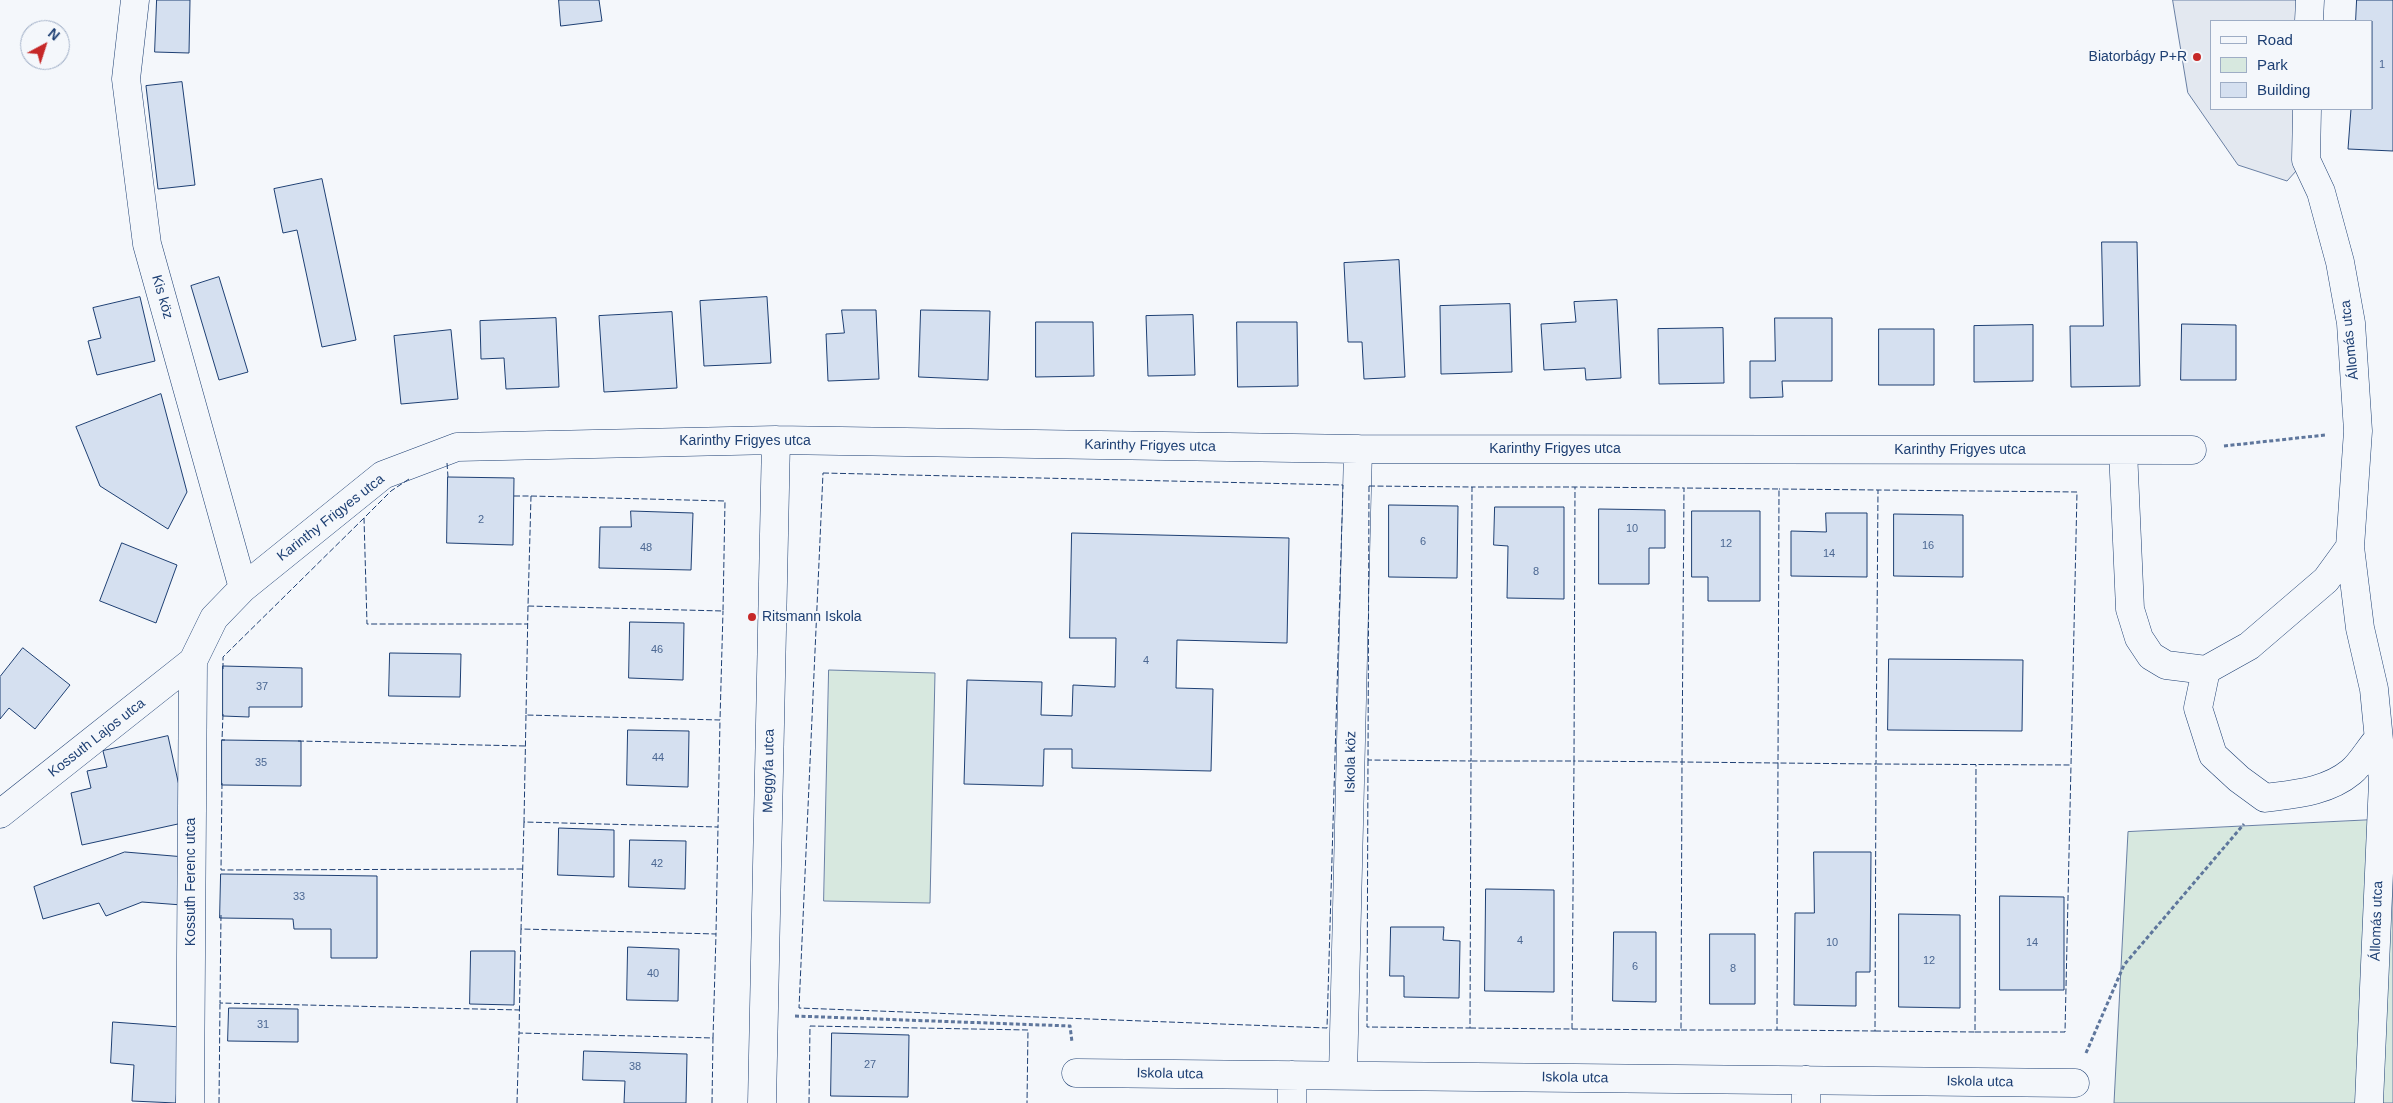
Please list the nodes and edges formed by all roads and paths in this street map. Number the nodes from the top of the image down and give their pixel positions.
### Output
1 (135, 0) edge
2 (2310, 0) edge
3 (2309, 20) edge
4 (2307, 110) edge
5 (2358, 431) junction
6 (776, 440) junction
7 (1358, 449) junction
8 (2122, 450) junction
9 (2192, 450) joint
10 (2350, 547) junction
11 (243, 588) junction
12 (193, 661) junction
13 (2206, 670) junction
14 (2378, 738) junction
15 (2265, 798) junction
16 (0, 814) edge
17 (764, 1015) junction
18 (1076, 1073) joint
19 (1292, 1075) junction
20 (1344, 1075) junction
21 (2074, 1082) joint
22 (1806, 1091) edge
23 (190, 1103) edge
24 (762, 1103) edge
25 (1292, 1103) edge
26 (2369, 1103) edge

1 - 11 street, Kis köz
2 - 3 street
4 - 5 street, Állomás utca
5 - 9 path
5 - 10 street, Állomás utca
6 - 7 street, Karinthy Frigyes utca
6 - 11 street, Karinthy Frigyes utca
6 - 17 street, Meggyfa utca
7 - 8 street, Karinthy Frigyes utca
7 - 20 street, Iskola köz
8 - 9 street, Karinthy Frigyes utca
8 - 13 street
10 - 13 street
10 - 14 street, Állomás utca
11 - 12 street, Karinthy Frigyes utca
12 - 16 street, Kossuth Lajos utca
12 - 23 street, Kossuth Ferenc utca
13 - 15 street
14 - 15 street
14 - 26 street, Állomás utca
15 - 21 path
17 - 18 path
17 - 24 street, Meggyfa utca
18 - 19 street, Iskola utca
19 - 20 street, Iskola utca
19 - 25 street
20 - 22 street, Iskola utca
21 - 22 street, Iskola utca

